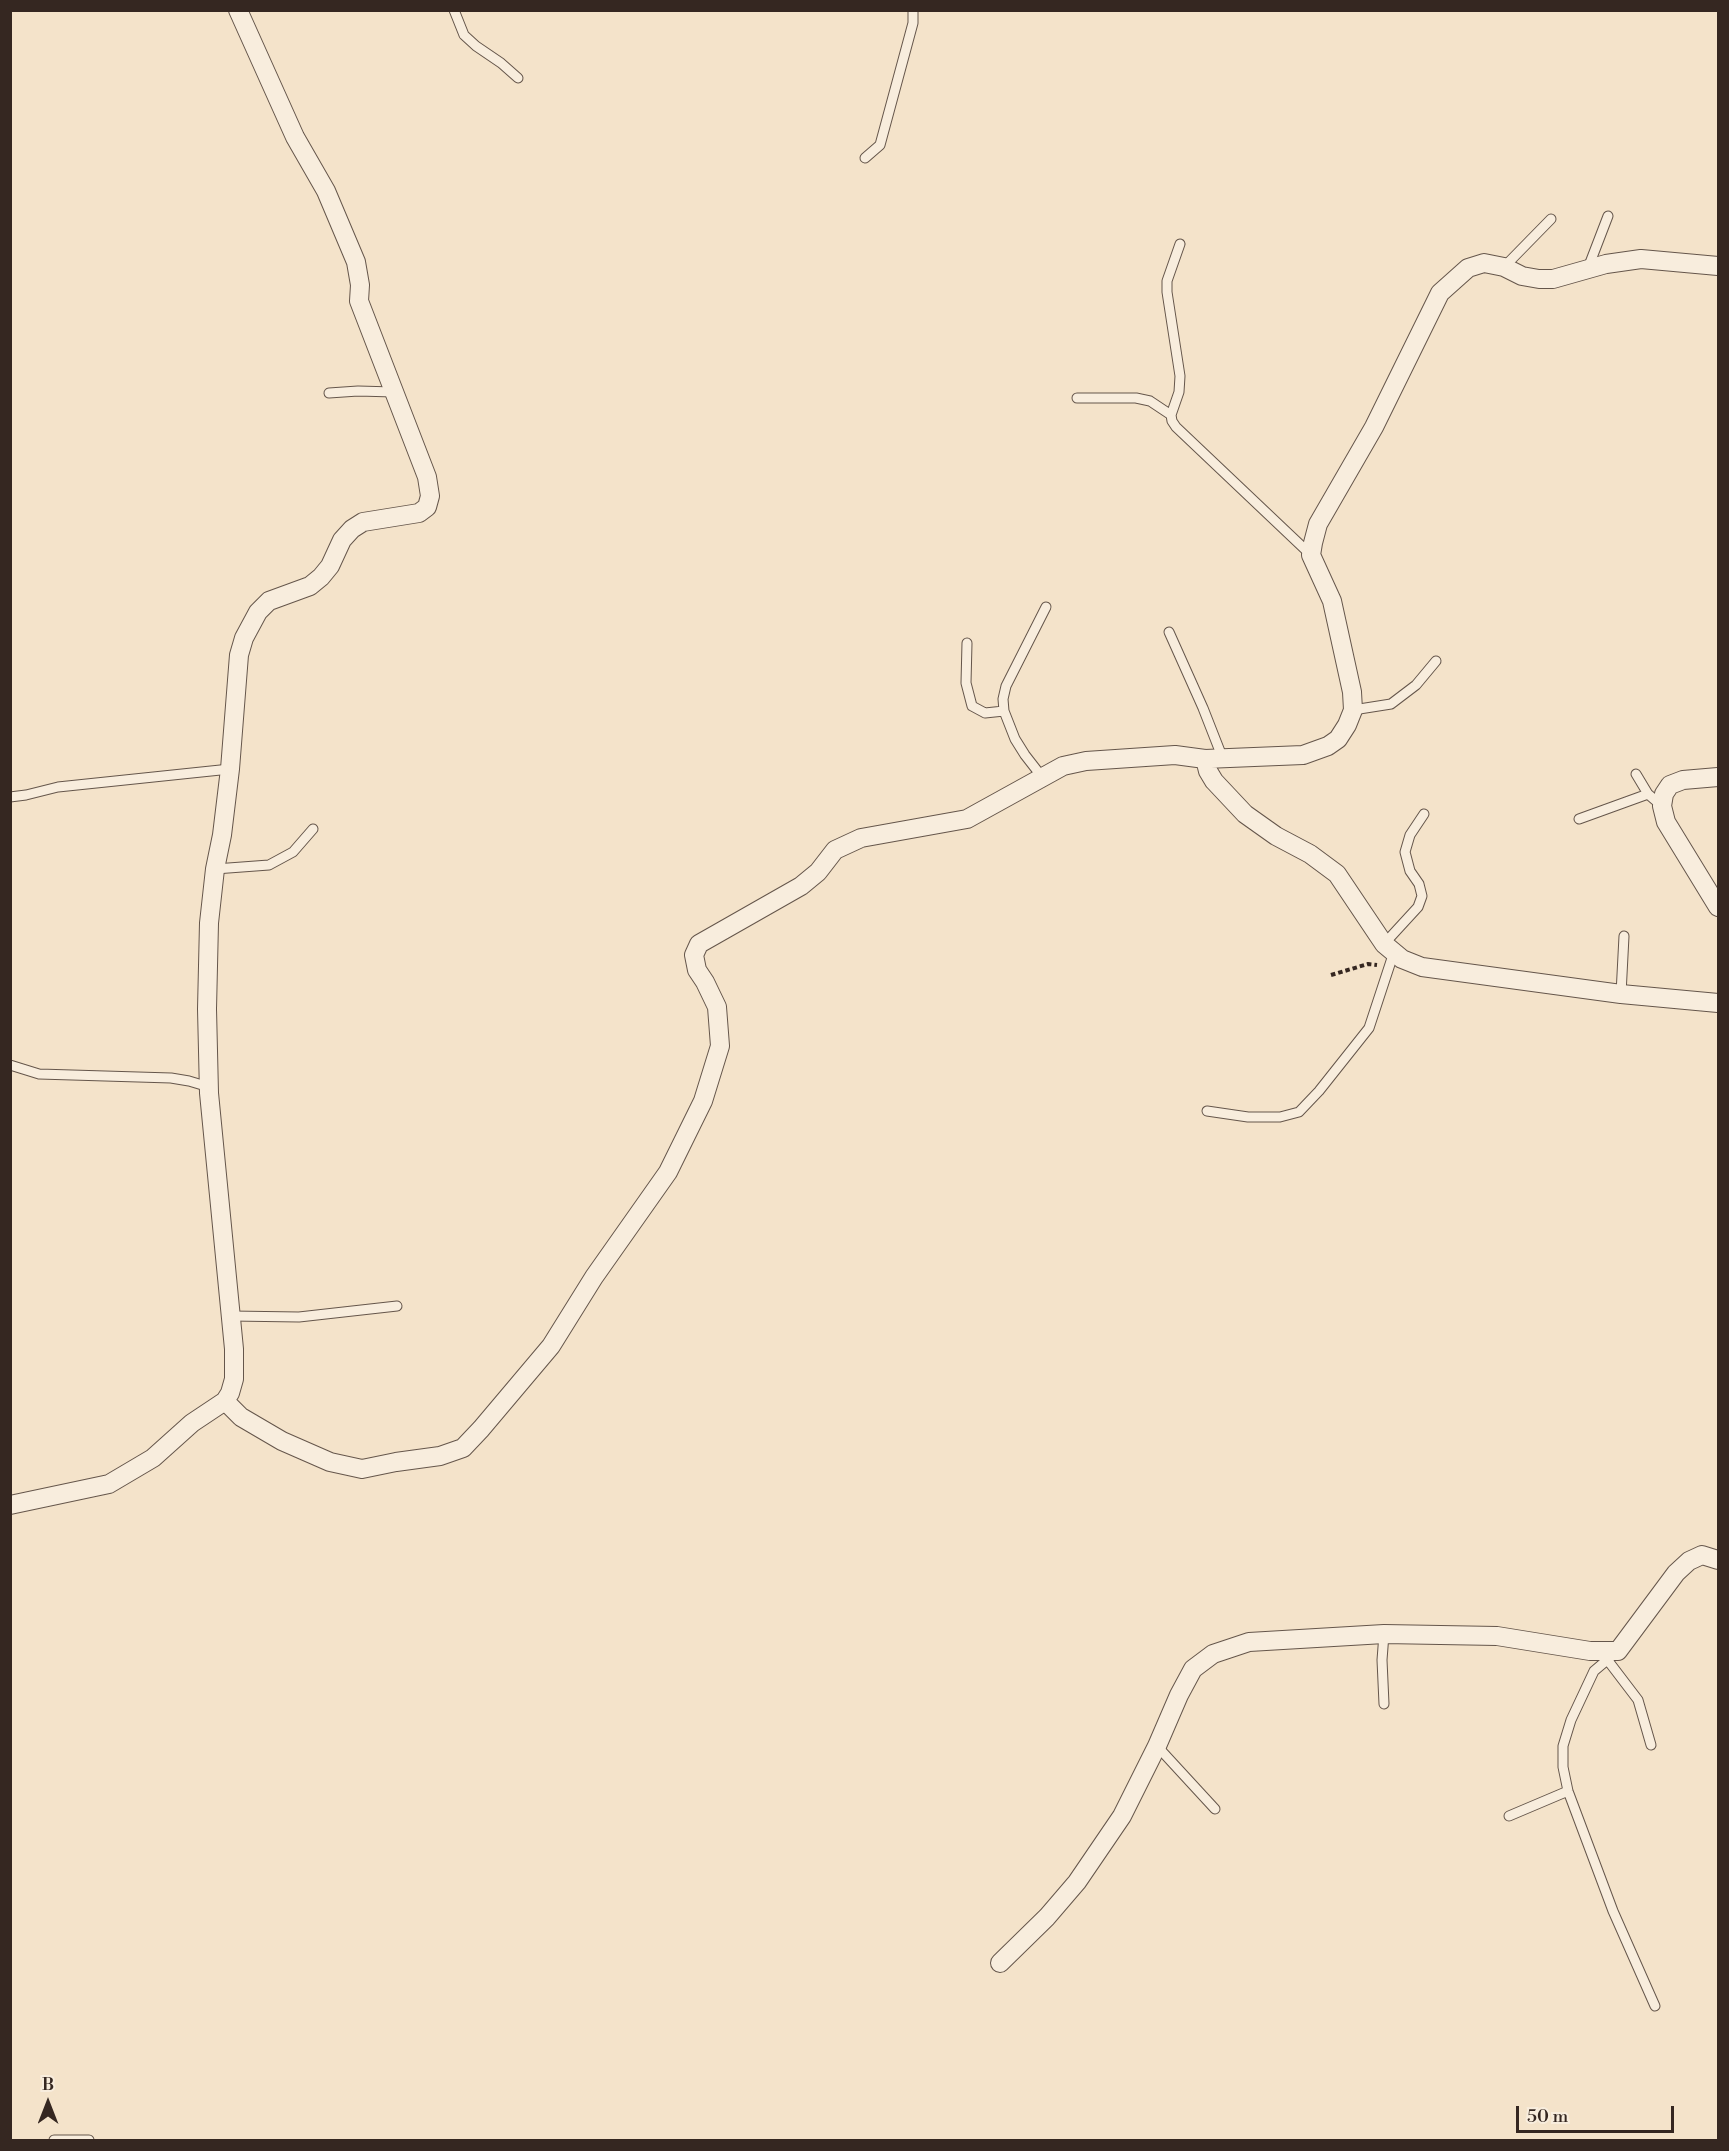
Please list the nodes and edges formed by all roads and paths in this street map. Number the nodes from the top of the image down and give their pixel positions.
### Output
1 (238, 10) edge
2 (454, 10) edge
3 (913, 10) edge
4 (518, 78) dead end
5 (865, 158) dead end
6 (1608, 216) dead end
7 (1551, 219) dead end
8 (1180, 244) dead end
9 (1719, 266) edge
10 (1504, 267) junction
11 (1587, 270) junction
12 (394, 392) junction
13 (329, 393) dead end
14 (1077, 398) dead end
15 (1171, 415) junction
16 (1311, 555) junction
17 (1046, 607) dead end
18 (1169, 632) dead end
19 (967, 644) dead end
20 (1436, 661) dead end
21 (1353, 710) junction
22 (1004, 711) junction
23 (1214, 759) junction
24 (230, 769) junction
25 (1636, 774) dead end
26 (1044, 777) junction
27 (1719, 777) edge
28 (1648, 794) junction
29 (10, 796) edge
30 (1662, 806) junction
31 (1424, 814) dead end
32 (1579, 819) dead end
33 (313, 829) dead end
34 (215, 868) junction
35 (1719, 907) edge
36 (1624, 936) dead end
37 (1389, 954) junction
38 (1331, 975) dead end
39 (1621, 994) junction
40 (1719, 1004) edge
41 (10, 1065) edge
42 (209, 1087) junction
43 (1207, 1111) dead end
44 (397, 1306) dead end
45 (231, 1316) junction
46 (225, 1401) junction
47 (10, 1505) edge
48 (1719, 1560) edge
49 (1384, 1634) junction
50 (1612, 1655) junction
51 (1384, 1704) dead end
52 (1651, 1745) dead end
53 (1157, 1746) junction
54 (1568, 1791) junction
55 (1215, 1809) dead end
56 (1509, 1816) dead end
57 (1000, 1963) dead end
58 (1655, 2006) dead end
59 (54, 2140) edge
60 (89, 2140) edge

1 - 12 street
2 - 4 lane
3 - 5 lane
6 - 11 lane
7 - 10 lane
8 - 15 lane
9 - 11 street
10 - 11 street
10 - 16 street
12 - 13 lane
12 - 24 street
14 - 15 lane
15 - 16 lane
16 - 21 street
17 - 22 lane
18 - 23 lane
19 - 22 lane
20 - 21 lane
21 - 23 street
22 - 26 lane
23 - 26 street
23 - 37 street
24 - 29 lane
24 - 34 street
25 - 28 lane
26 - 46 street
27 - 30 street
28 - 30 lane
28 - 32 lane
30 - 35 street
31 - 37 lane
33 - 34 lane
34 - 42 street
36 - 39 lane
37 - 38 path
37 - 39 street
37 - 43 lane
39 - 40 street
41 - 42 lane
42 - 45 street
44 - 45 lane
45 - 46 street
46 - 47 street
48 - 50 street
49 - 50 street
49 - 51 lane
49 - 53 street
50 - 52 lane
50 - 54 lane
53 - 55 lane
53 - 57 street
54 - 56 lane
54 - 58 lane
59 - 60 lane

